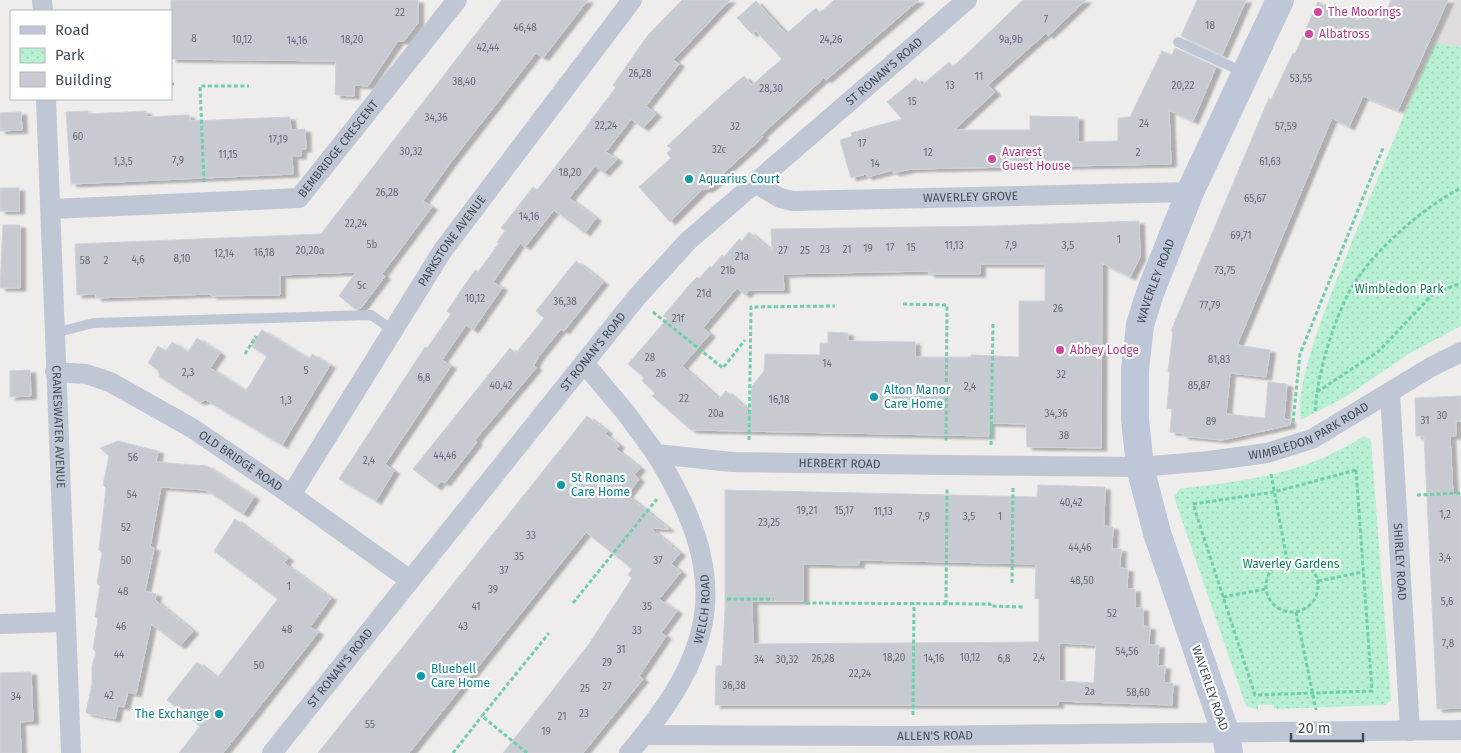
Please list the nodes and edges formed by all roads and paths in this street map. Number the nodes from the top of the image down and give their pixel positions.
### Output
1 (457, 0) edge
2 (632, 0) edge
3 (967, 0) edge
4 (1280, 0) edge
5 (1178, 42) dead end
6 (1246, 74) junction
7 (249, 86) dead end
8 (46, 100) edge
9 (1383, 148) dead end
10 (755, 183) junction
11 (1461, 188) edge
12 (1190, 192) junction
13 (204, 202) junction
14 (51, 209) junction
15 (1461, 283) edge
16 (636, 298) junction
17 (903, 304) dead end
18 (834, 306) dead end
19 (993, 324) dead end
20 (394, 330) junction
21 (54, 333) junction
22 (745, 340) dead end
23 (1461, 352) edge
24 (584, 363) junction
25 (55, 372) junction
26 (1317, 392) junction
27 (1390, 393) junction
28 (1312, 439) junction
29 (1290, 447) junction
30 (1267, 453) junction
31 (656, 454) junction
32 (748, 462) junction
33 (947, 465) junction
34 (991, 466) junction
35 (1013, 466) junction
36 (1140, 467) junction
37 (672, 480) junction
38 (1274, 492) junction
39 (1461, 493) edge
40 (291, 495) junction
41 (1396, 496) junction
42 (1287, 560) junction
43 (1363, 572) junction
44 (410, 580) junction
45 (1318, 581) junction
46 (1012, 584) dead end
47 (1265, 589) junction
48 (1223, 597) junction
49 (707, 599) junction
50 (774, 599) dead end
51 (573, 603) dead end
52 (806, 603) dead end
53 (914, 604) junction
54 (946, 604) junction
55 (1022, 607) dead end
56 (1296, 612) junction
57 (65, 622) junction
58 (0, 624) edge
59 (549, 632) dead end
60 (1313, 694) junction
61 (482, 716) junction
62 (1461, 730) edge
63 (1410, 731) junction
64 (1320, 732) junction
65 (644, 735) junction
66 (913, 736) junction
67 (1228, 743) edge
68 (71, 753) edge
69 (272, 753) edge
70 (453, 753) edge
71 (527, 753) edge
72 (629, 753) edge

1 - 13 street, BEMBRIDGE CRESCENT
2 - 20 street, PARKSTONE AVENUE
3 - 10 street, ST RONAN'S ROAD
4 - 6 main road, WAVERLEY ROAD
5 - 6 lane
6 - 12 main road, WAVERLEY ROAD
7 - 13 path
8 - 14 street, CRANESWATER AVENUE
9 - 29 path
10 - 12 street, WAVERLEY GROVE
10 - 16 street, ST RONAN'S ROAD
11 - 26 path
12 - 36 main road, WAVERLEY ROAD
13 - 14 street, BEMBRIDGE CRESCENT
14 - 21 street, CRANESWATER AVENUE
15 - 26 path
16 - 22 path
16 - 24 street, ST RONAN'S ROAD
17 - 33 path
18 - 32 path
19 - 34 path
20 - 21 lane
20 - 40 street, PARKSTONE AVENUE
21 - 25 street, CRANESWATER AVENUE
23 - 27 street, WIMBLEDON PARK ROAD
24 - 31 street
24 - 44 street, ST RONAN'S ROAD
25 - 40 street, OLD BRIDGE ROAD
25 - 57 street, CRANESWATER AVENUE
26 - 28 path
27 - 28 street, WIMBLEDON PARK ROAD
27 - 41 street, SHIRLEY ROAD
28 - 29 street, WIMBLEDON PARK ROAD
29 - 30 street, WIMBLEDON PARK ROAD
30 - 36 street, WIMBLEDON PARK ROAD
30 - 38 path
31 - 32 street, HERBERT ROAD
31 - 37 street, WELCH ROAD
32 - 33 street, HERBERT ROAD
33 - 34 street, HERBERT ROAD
33 - 54 path
34 - 35 street, HERBERT ROAD
35 - 36 street, HERBERT ROAD
35 - 46 path
36 - 67 main road, WAVERLEY ROAD
37 - 49 street, WELCH ROAD
37 - 51 path
38 - 42 path
38 - 43 path
38 - 48 path
39 - 41 path
40 - 44 street, OLD BRIDGE ROAD
41 - 63 street, SHIRLEY ROAD
42 - 45 path
42 - 47 path
43 - 45 path
43 - 60 path
44 - 69 street, ST RONAN'S ROAD
45 - 56 path
47 - 48 path
47 - 56 path
48 - 60 path
49 - 50 path
49 - 65 street, WELCH ROAD
52 - 53 path
53 - 54 path
53 - 66 path
54 - 55 path
56 - 60 path
57 - 58 street
57 - 68 street, CRANESWATER AVENUE
59 - 61 path
60 - 64 path
61 - 70 path
61 - 71 path
62 - 63 street, ALLEN'S ROAD
63 - 64 street, ALLEN'S ROAD
64 - 67 street, ALLEN'S ROAD
65 - 66 street, ALLEN'S ROAD
65 - 72 street, WELCH ROAD
66 - 67 street, ALLEN'S ROAD

